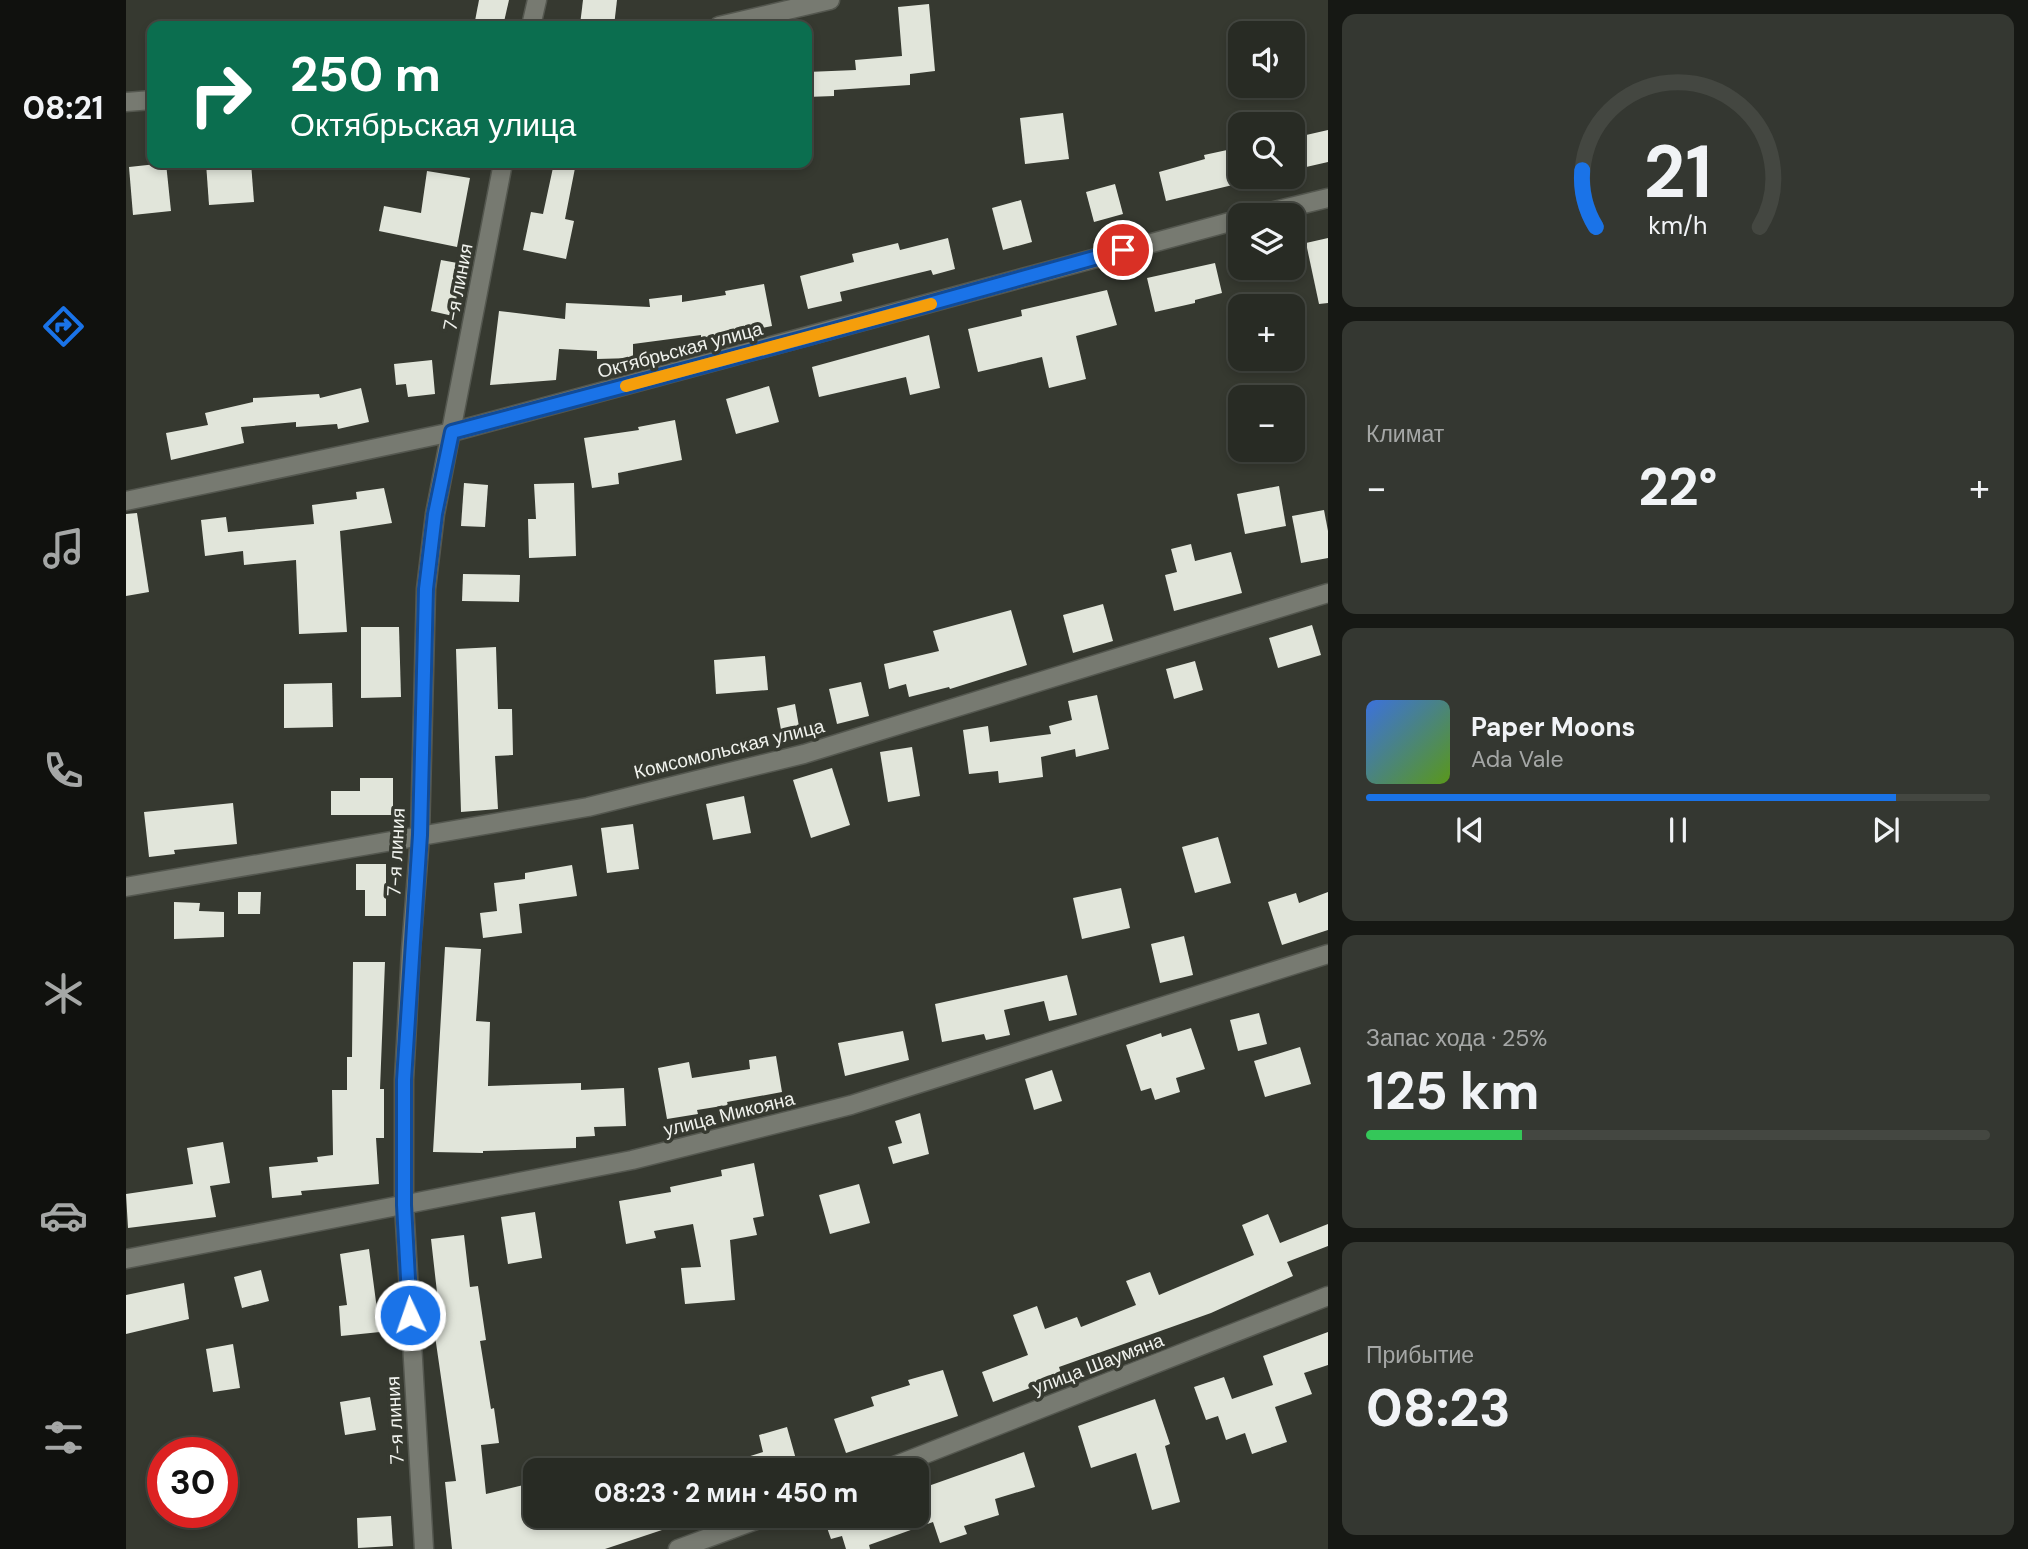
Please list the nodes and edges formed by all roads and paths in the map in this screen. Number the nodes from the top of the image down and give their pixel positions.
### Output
1 (537, 0) edge
2 (830, 0) edge
3 (532, 21) edge
4 (740, 21) edge
5 (147, 100) edge
6 (126, 102) edge
7 (502, 168) edge
8 (1328, 198) edge
9 (1305, 204) edge
10 (1228, 223) edge
11 (452, 432) junction
12 (126, 501) edge
13 (1328, 593) edge
14 (420, 835) junction
15 (126, 887) edge
16 (1328, 954) edge
17 (404, 1205) junction
18 (126, 1259) edge
19 (1328, 1297) edge
20 (915, 1458) edge
21 (735, 1528) edge
22 (424, 1549) edge
23 (678, 1549) edge

1 - 3 street
2 - 4 street
5 - 6 street
7 - 11 street, 7-я линия
8 - 9 street
10 - 11 street, Октябрьская улица
11 - 12 street, Октябрьская улица
11 - 14 street, 7-я линия
13 - 14 street, Комсомольская улица
14 - 15 street, Комсомольская улица
14 - 17 street, 7-я линия
16 - 17 street, улица Микояна
17 - 18 street, улица Микояна
17 - 22 street, 7-я линия
19 - 20 street, улица Шаумяна
21 - 23 street

